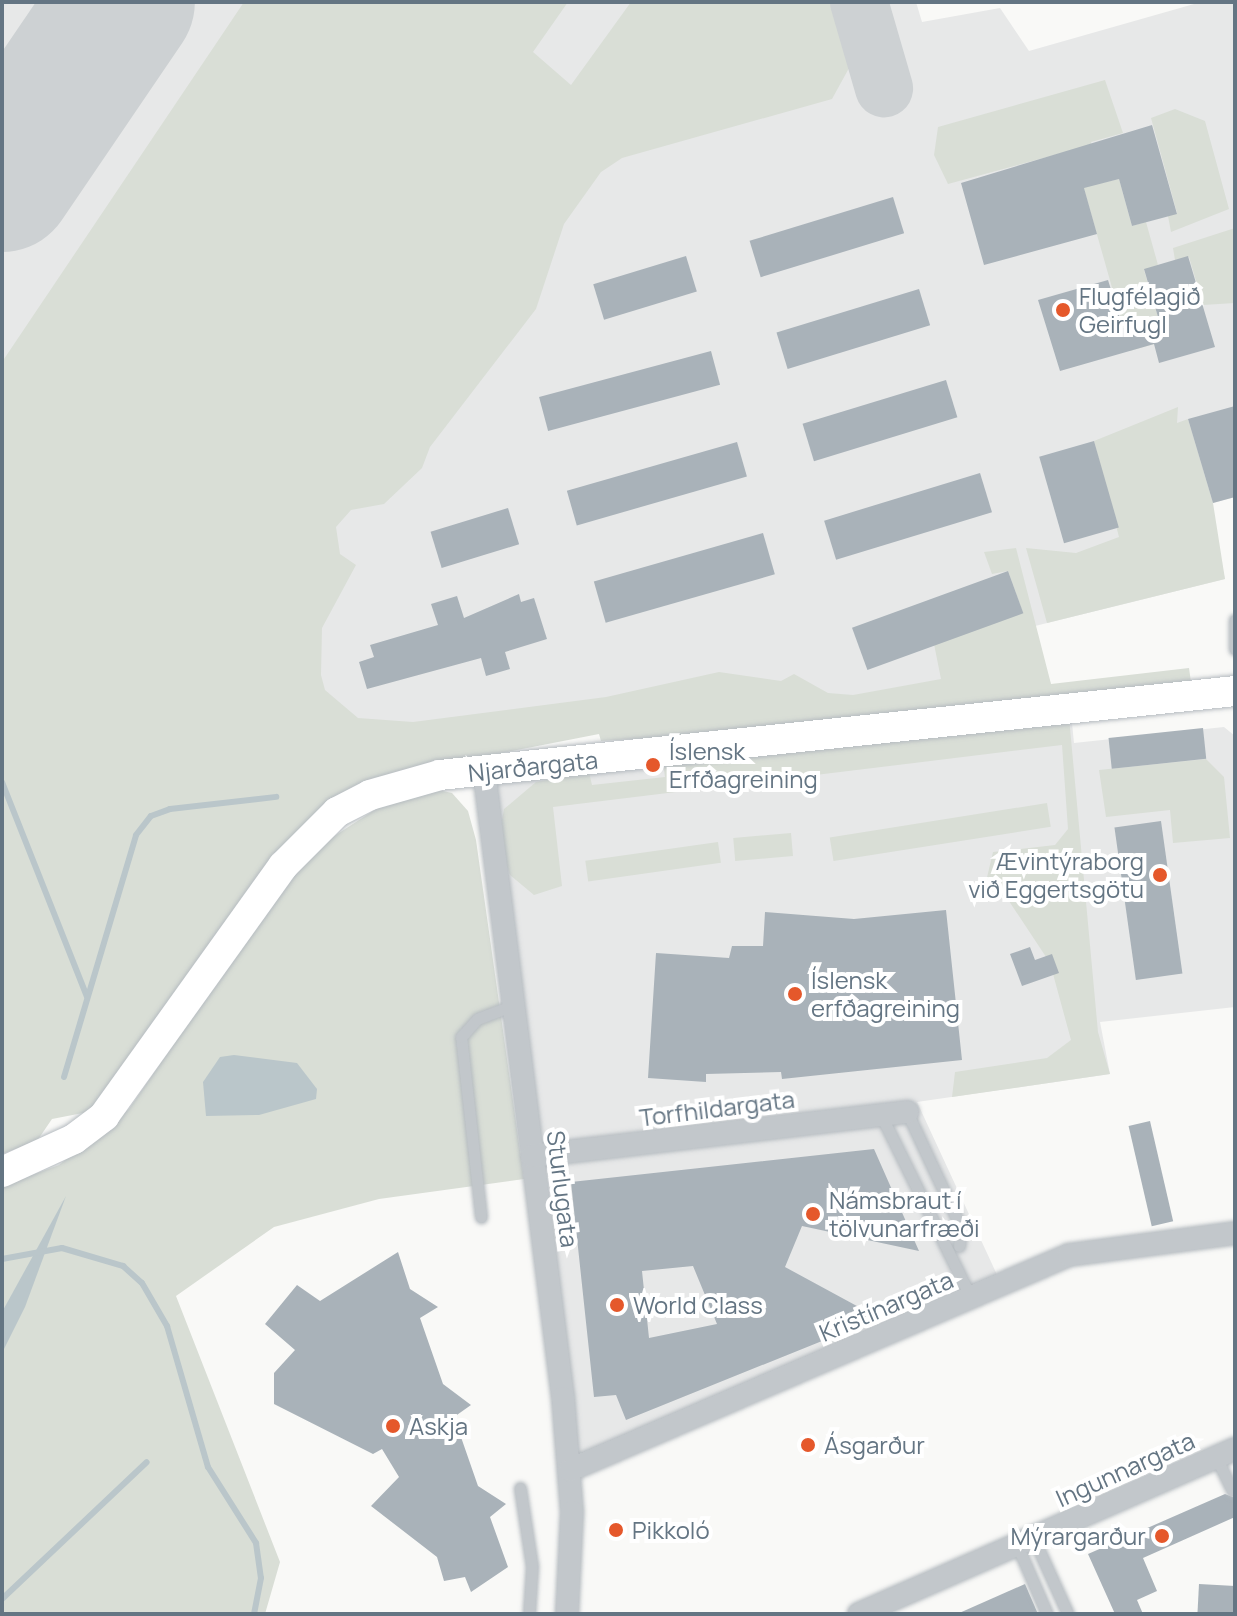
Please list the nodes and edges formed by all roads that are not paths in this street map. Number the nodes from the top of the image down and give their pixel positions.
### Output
1 (1235, 620) edge
2 (1235, 649) edge
3 (1235, 691) edge
4 (484, 771) junction
5 (513, 1005) junction
6 (907, 1112) joint
7 (881, 1115) junction
8 (532, 1156) junction
9 (2, 1172) edge
10 (481, 1217) dead end
11 (1235, 1233) edge
12 (959, 1246) dead end
13 (971, 1298) junction
14 (1226, 1453) edge
15 (570, 1470) junction
16 (520, 1488) dead end
17 (1232, 1490) dead end
18 (1025, 1541) junction
19 (529, 1614) edge
20 (567, 1614) edge
21 (861, 1614) edge
22 (1047, 1614) edge
23 (1068, 1614) edge

1 - 2 lane
3 - 4 main road, Njarðargata
4 - 5 street, Sturlugata
4 - 9 main road, Njarðargata
5 - 8 street, Sturlugata
5 - 10 lane
6 - 7 street, Torfhildargata
6 - 12 lane
7 - 8 street, Torfhildargata
7 - 13 lane
8 - 15 street, Sturlugata
11 - 13 street, Kristínargata
13 - 15 street, Kristínargata
14 - 17 lane
14 - 18 street, Ingunnargata
15 - 20 street, Sturlugata
16 - 19 lane
18 - 21 street, Ingunnargata
18 - 22 lane
18 - 23 lane

